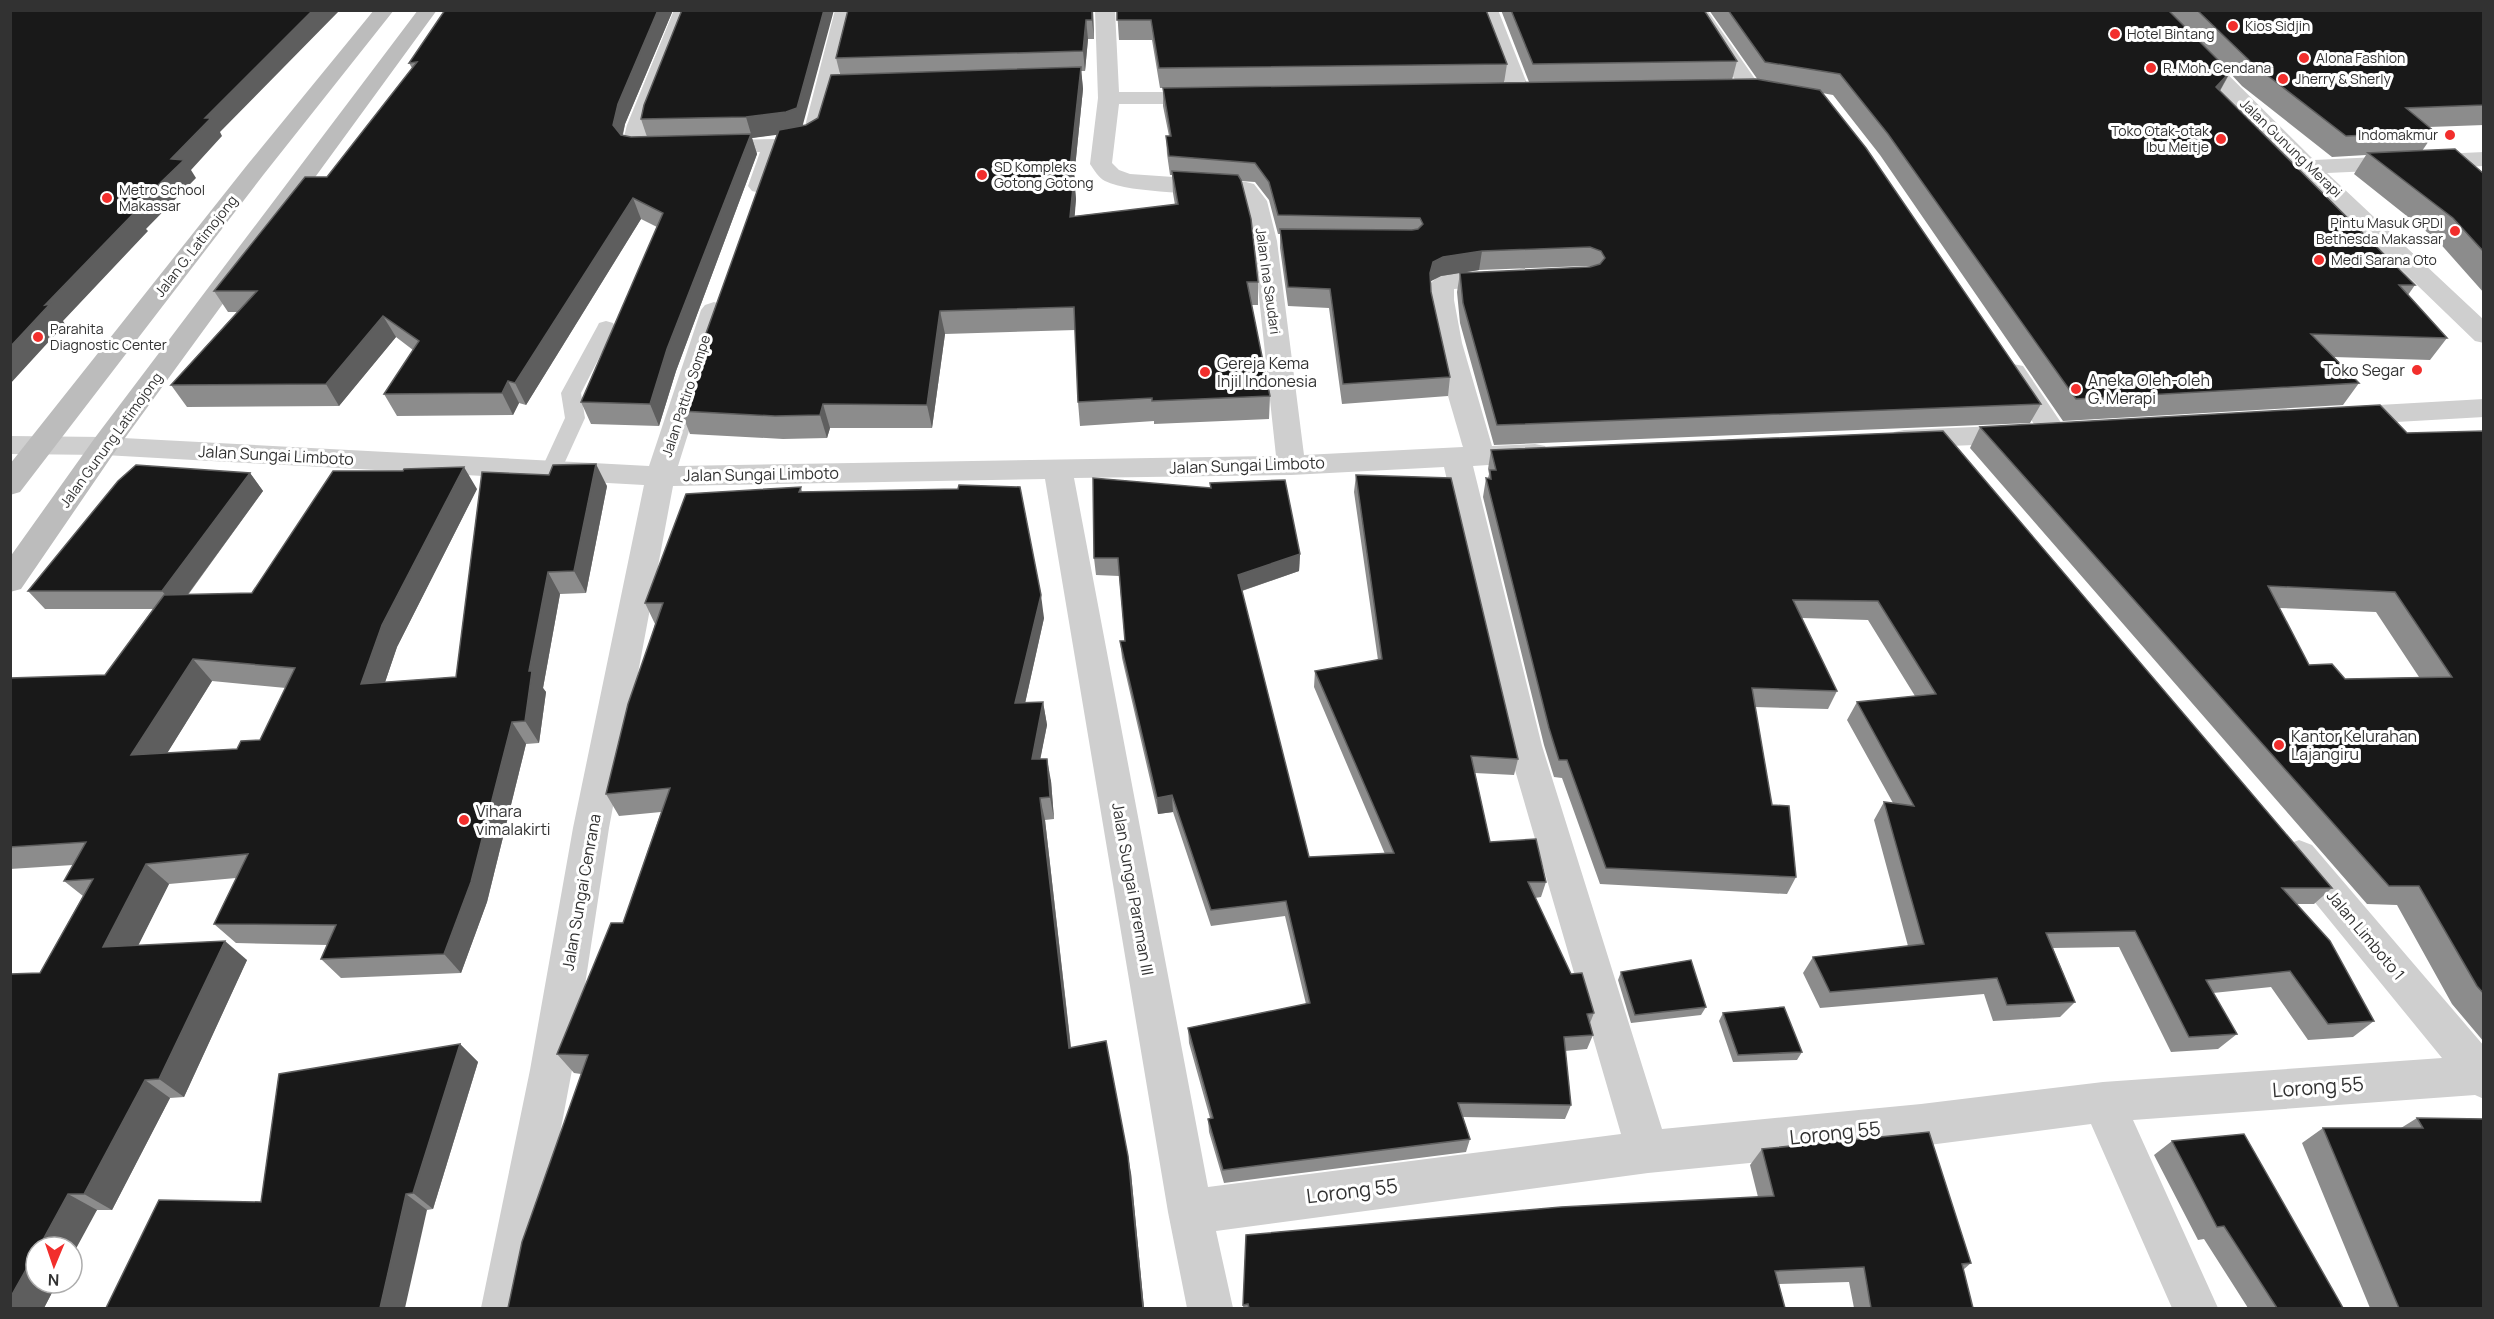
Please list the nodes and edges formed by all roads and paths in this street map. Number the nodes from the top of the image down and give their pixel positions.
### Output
1 (385, 10) edge
2 (428, 10) edge
3 (684, 10) edge
4 (845, 10) edge
5 (1105, 10) edge
6 (1488, 10) edge
7 (1697, 10) edge
8 (2151, 10) edge
9 (1101, 85) junction
10 (849, 87) edge
11 (825, 88) junction
12 (1728, 89) edge
13 (1751, 89) junction
14 (1519, 91) junction
15 (1542, 91) edge
16 (1496, 92) edge
17 (1774, 92) edge
18 (1227, 98) edge
19 (774, 145) junction
20 (2484, 159) edge
21 (2308, 167) junction
22 (754, 204) edge
23 (1527, 279) edge
24 (723, 287) edge
25 (606, 327) dead end
26 (2484, 335) edge
27 (2001, 355) edge
28 (2484, 408) edge
29 (2316, 417) edge
30 (1942, 437) junction
31 (1883, 440) edge
32 (10, 445) edge
33 (40, 446) junction
34 (104, 446) junction
35 (1563, 452) edge
36 (1468, 456) junction
37 (1965, 464) edge
38 (1291, 465) junction
39 (1059, 469) junction
40 (552, 470) junction
41 (660, 476) junction
42 (10, 486) edge
43 (10, 581) edge
44 (2279, 833) edge
45 (2482, 1077) edge
46 (2103, 1102) junction
47 (1648, 1152) junction
48 (1190, 1212) junction
49 (504, 1308) edge
50 (1210, 1308) edge
51 (2195, 1308) edge

1 - 33 main road, Jalan G. Latimojong
2 - 34 main road, Jalan Gunung Latimojong
3 - 19 street
4 - 11 street
5 - 9 street, Jalan Ina Saudari
6 - 14 street
7 - 13 street
8 - 21 street, Jalan Gunung Merapi
9 - 18 street
9 - 38 street, Jalan Ina Saudari
10 - 11 street
11 - 19 street
12 - 13 street
13 - 17 street
14 - 15 street
14 - 16 street
19 - 22 street
20 - 21 street
21 - 26 street, Jalan Gunung Merapi
23 - 36 street
24 - 41 street, Jalan Pattiro Sompe
25 - 40 lane
27 - 30 street
28 - 29 street
30 - 31 street
30 - 37 street
32 - 33 street, Jalan Sungai Limboto
33 - 34 street, Jalan Sungai Limboto
33 - 42 main road, Jalan G. Latimojong
34 - 40 street, Jalan Sungai Limboto
34 - 43 main road, Jalan Gunung Latimojong
35 - 36 street, Jalan Sungai Limboto
36 - 38 street, Jalan Sungai Limboto
36 - 47 street
38 - 39 street, Jalan Sungai Limboto
39 - 41 street, Jalan Sungai Limboto
39 - 48 street, Jalan Sungai Pareman III
40 - 41 street, Jalan Sungai Limboto
41 - 49 street, Jalan Sungai Cenrana
44 - 45 street, Jalan Limboto 1
45 - 46 street, Lorong 55
46 - 47 street, Lorong 55
46 - 51 street
47 - 48 street, Lorong 55
48 - 50 street, Jalan Sungai Pareman III

